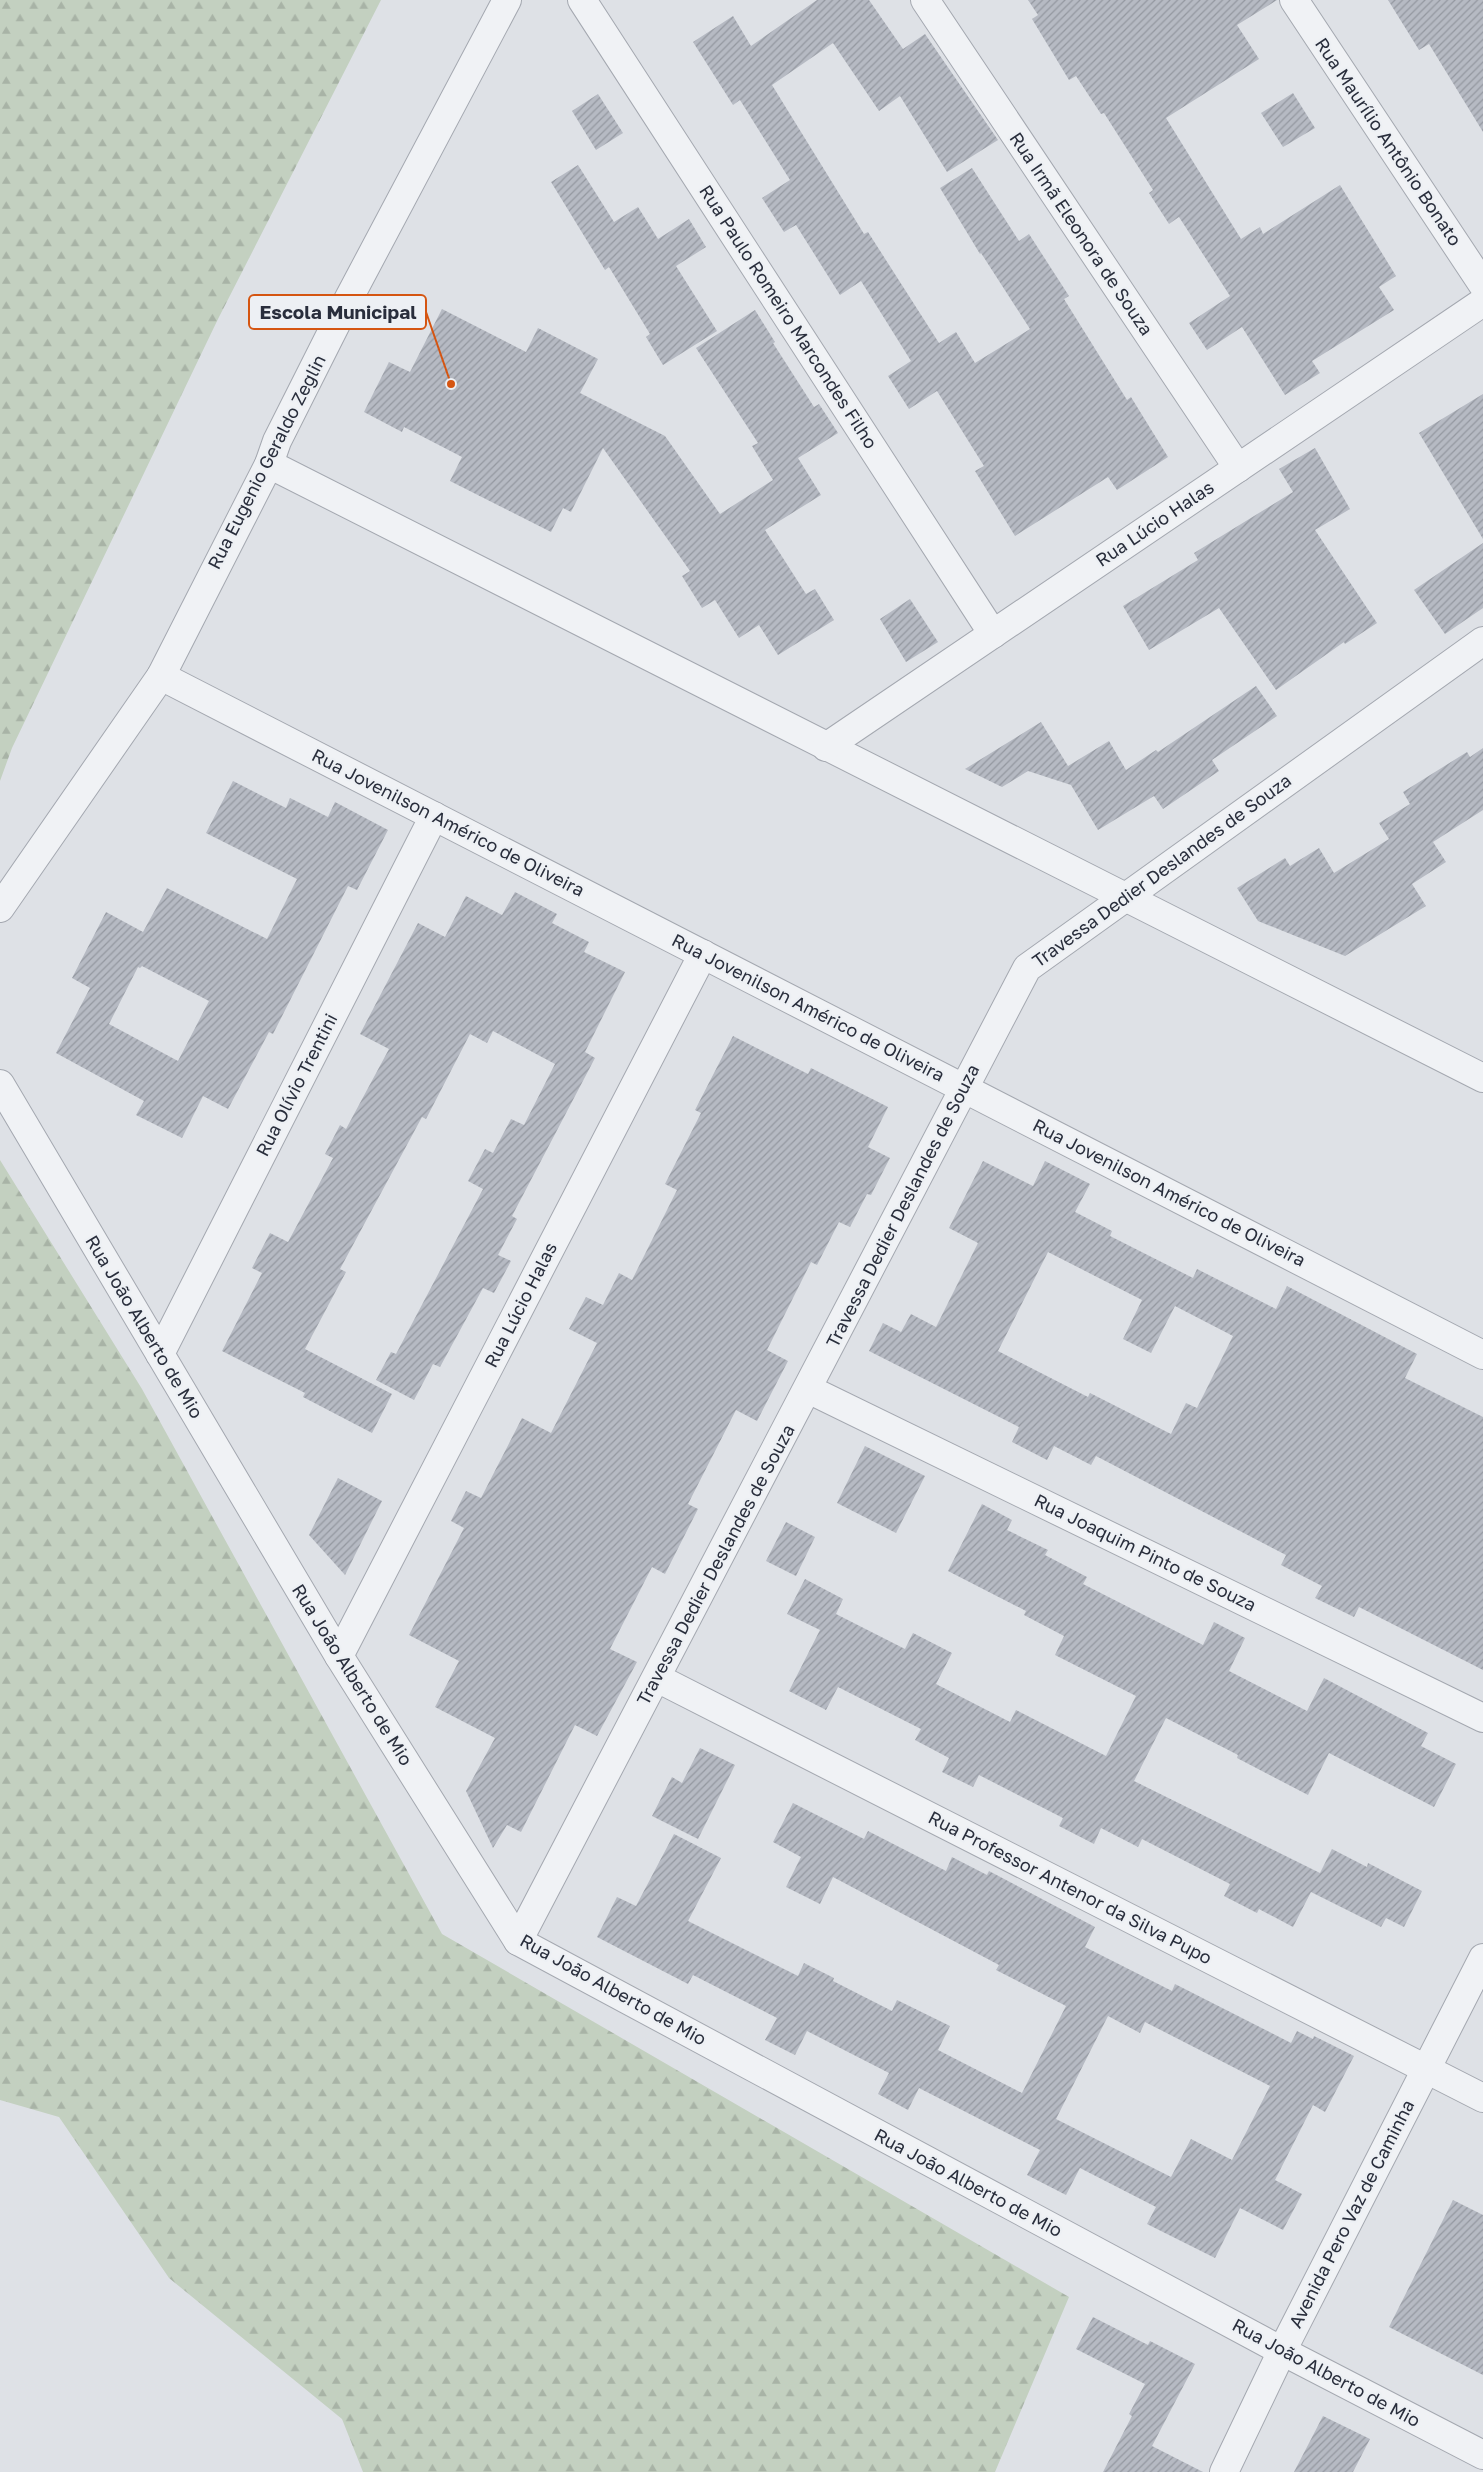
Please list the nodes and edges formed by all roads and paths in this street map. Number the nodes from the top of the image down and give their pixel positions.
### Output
1 (508, 0) edge
2 (582, 0) edge
3 (925, 0) edge
4 (1294, 0) edge
5 (1483, 284) edge
6 (1483, 302) edge
7 (269, 464) junction
8 (1238, 468) junction
9 (993, 634) junction
10 (1483, 641) edge
11 (161, 676) junction
12 (826, 747) junction
13 (434, 816) junction
14 (1124, 898) junction
15 (0, 908) edge
16 (703, 954) junction
17 (1483, 1078) edge
18 (0, 1084) edge
19 (964, 1088) junction
20 (160, 1354) junction
21 (1483, 1355) edge
22 (808, 1389) junction
23 (339, 1656) junction
24 (657, 1678) junction
25 (1483, 1718) edge
26 (518, 1941) junction
27 (1483, 1958) edge
28 (1426, 2070) junction
29 (1483, 2098) edge
30 (1282, 2351) junction
31 (1483, 2455) edge
32 (1224, 2472) edge

1 - 7 street, Rua Eugenio Geraldo Zeglin
2 - 9 street, Rua Paulo Romeiro Marcondes Filho
3 - 8 street, Rua Irmã Eleonora de Souza
4 - 5 street, Rua Maurílio Antônio Bonato
6 - 8 street, Rua Lúcio Halas
7 - 11 street, Rua Eugenio Geraldo Zeglin
7 - 12 street
8 - 9 street, Rua Lúcio Halas
9 - 12 street, Rua Lúcio Halas
10 - 14 street, Travessa Dedier Deslandes de Souza
11 - 13 street, Rua Jovenilson Américo de Oliveira
11 - 15 street, Rua Eugenio Geraldo Zeglin
12 - 14 street
13 - 16 street, Rua Jovenilson Américo de Oliveira
13 - 20 street, Rua Olívio Trentini
14 - 17 street
14 - 19 street, Travessa Dedier Deslandes de Souza
16 - 19 street, Rua Jovenilson Américo de Oliveira
16 - 23 street, Rua Lúcio Halas
18 - 20 street, Rua João Alberto de Mio
19 - 21 street, Rua Jovenilson Américo de Oliveira
19 - 22 street, Travessa Dedier Deslandes de Souza
20 - 23 street, Rua João Alberto de Mio
22 - 24 street, Travessa Dedier Deslandes de Souza
22 - 25 street, Rua Joaquim Pinto de Souza
23 - 26 street, Rua João Alberto de Mio
24 - 26 street, Travessa Dedier Deslandes de Souza
24 - 28 street, Rua Professor Antenor da Silva Pupo
26 - 30 street, Rua João Alberto de Mio
27 - 28 street, Avenida Pero Vaz de Caminha
28 - 29 street, Rua Professor Antenor da Silva Pupo
28 - 30 street, Avenida Pero Vaz de Caminha
30 - 31 street, Rua João Alberto de Mio
30 - 32 street, Avenida Pero Vaz de Caminha

